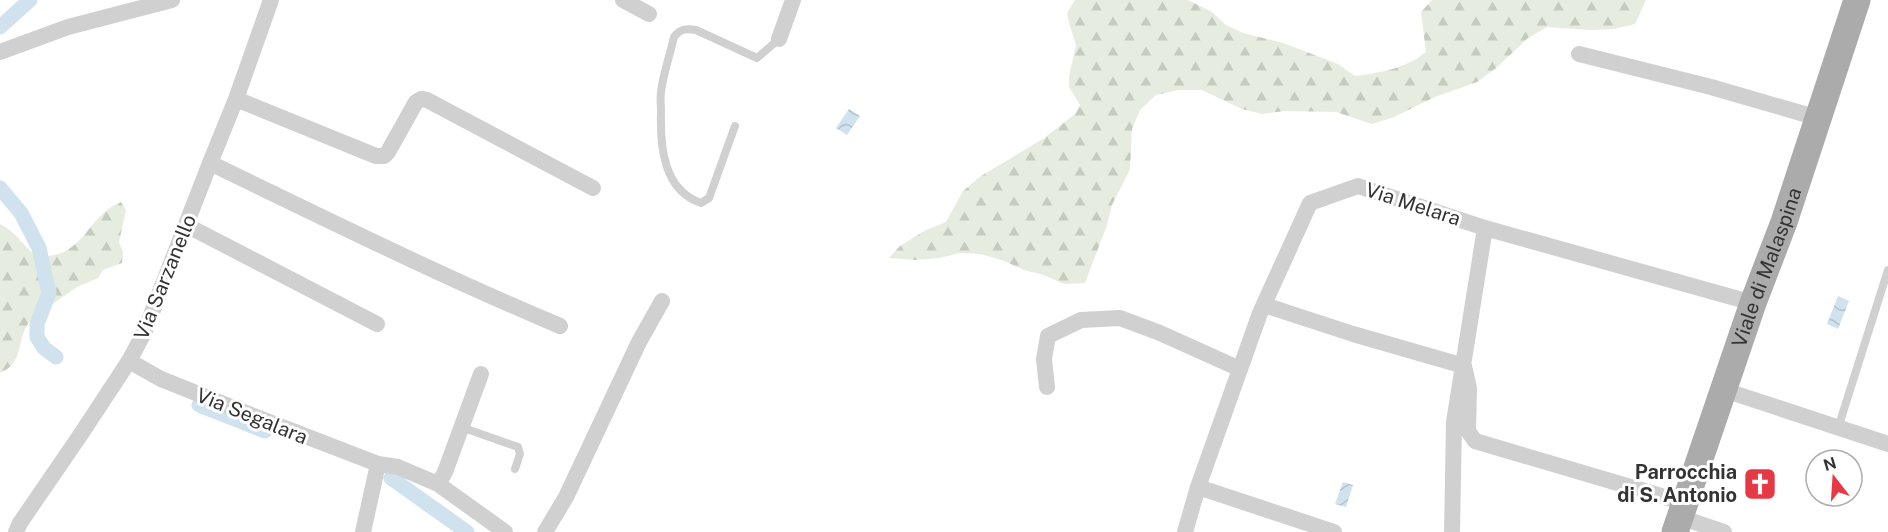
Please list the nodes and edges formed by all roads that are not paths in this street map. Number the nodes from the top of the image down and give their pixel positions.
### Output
1 (172, 0) edge
2 (271, 0) edge
3 (623, 0) edge
4 (793, 0) edge
5 (1857, 0) edge
6 (649, 14) dead end
7 (779, 39) joint
8 (0, 52) edge
9 (1578, 54) dead end
10 (236, 99) junction
11 (1818, 118) junction
12 (735, 126) dead end
13 (210, 163) junction
14 (593, 188) dead end
15 (186, 225) junction
16 (1485, 228) junction
17 (1888, 270) edge
18 (662, 301) dead end
19 (1753, 303) junction
20 (1264, 305) junction
21 (377, 324) dead end
22 (560, 326) dead end
23 (129, 361) junction
24 (1464, 366) junction
25 (1240, 369) junction
26 (481, 374) dead end
27 (1047, 387) dead end
28 (1724, 390) junction
29 (461, 427) junction
30 (1838, 428) junction
31 (1888, 444) edge
32 (378, 464) junction
33 (515, 470) dead end
34 (438, 484) junction
35 (1198, 487) junction
36 (1680, 517) edge
37 (16, 532) edge
38 (363, 532) edge
39 (505, 532) edge
40 (545, 532) edge
41 (1185, 532) edge
42 (1334, 532) edge
43 (1452, 532) edge
44 (1724, 532) edge

1 - 8 street
2 - 10 street, Via Sarzanello
3 - 6 street
4 - 7 street
5 - 11 main road, Viale di Malaspina
7 - 12 lane
9 - 11 street
10 - 13 street, Via Sarzanello
10 - 14 street
11 - 19 main road, Viale di Malaspina
13 - 15 street, Via Sarzanello
13 - 22 street
15 - 21 street
15 - 23 street, Via Sarzanello
16 - 19 street, Via Melara
16 - 20 street, Via Melara
16 - 24 street
17 - 30 lane
18 - 40 street
19 - 28 main road, Viale di Malaspina
20 - 24 street
20 - 25 street, Via Melara
23 - 32 street, Via Segalara
23 - 37 street, Via Sarzanello
24 - 36 street
24 - 43 street
25 - 27 street
25 - 35 street, Via Melara
26 - 29 street
28 - 30 street
28 - 36 main road, Viale di Malaspina
29 - 33 lane
29 - 34 street
30 - 31 street
32 - 34 street, Via Segalara
32 - 38 street
34 - 39 street, Via Segalara
35 - 41 street, Via Melara
35 - 42 street
36 - 44 street

